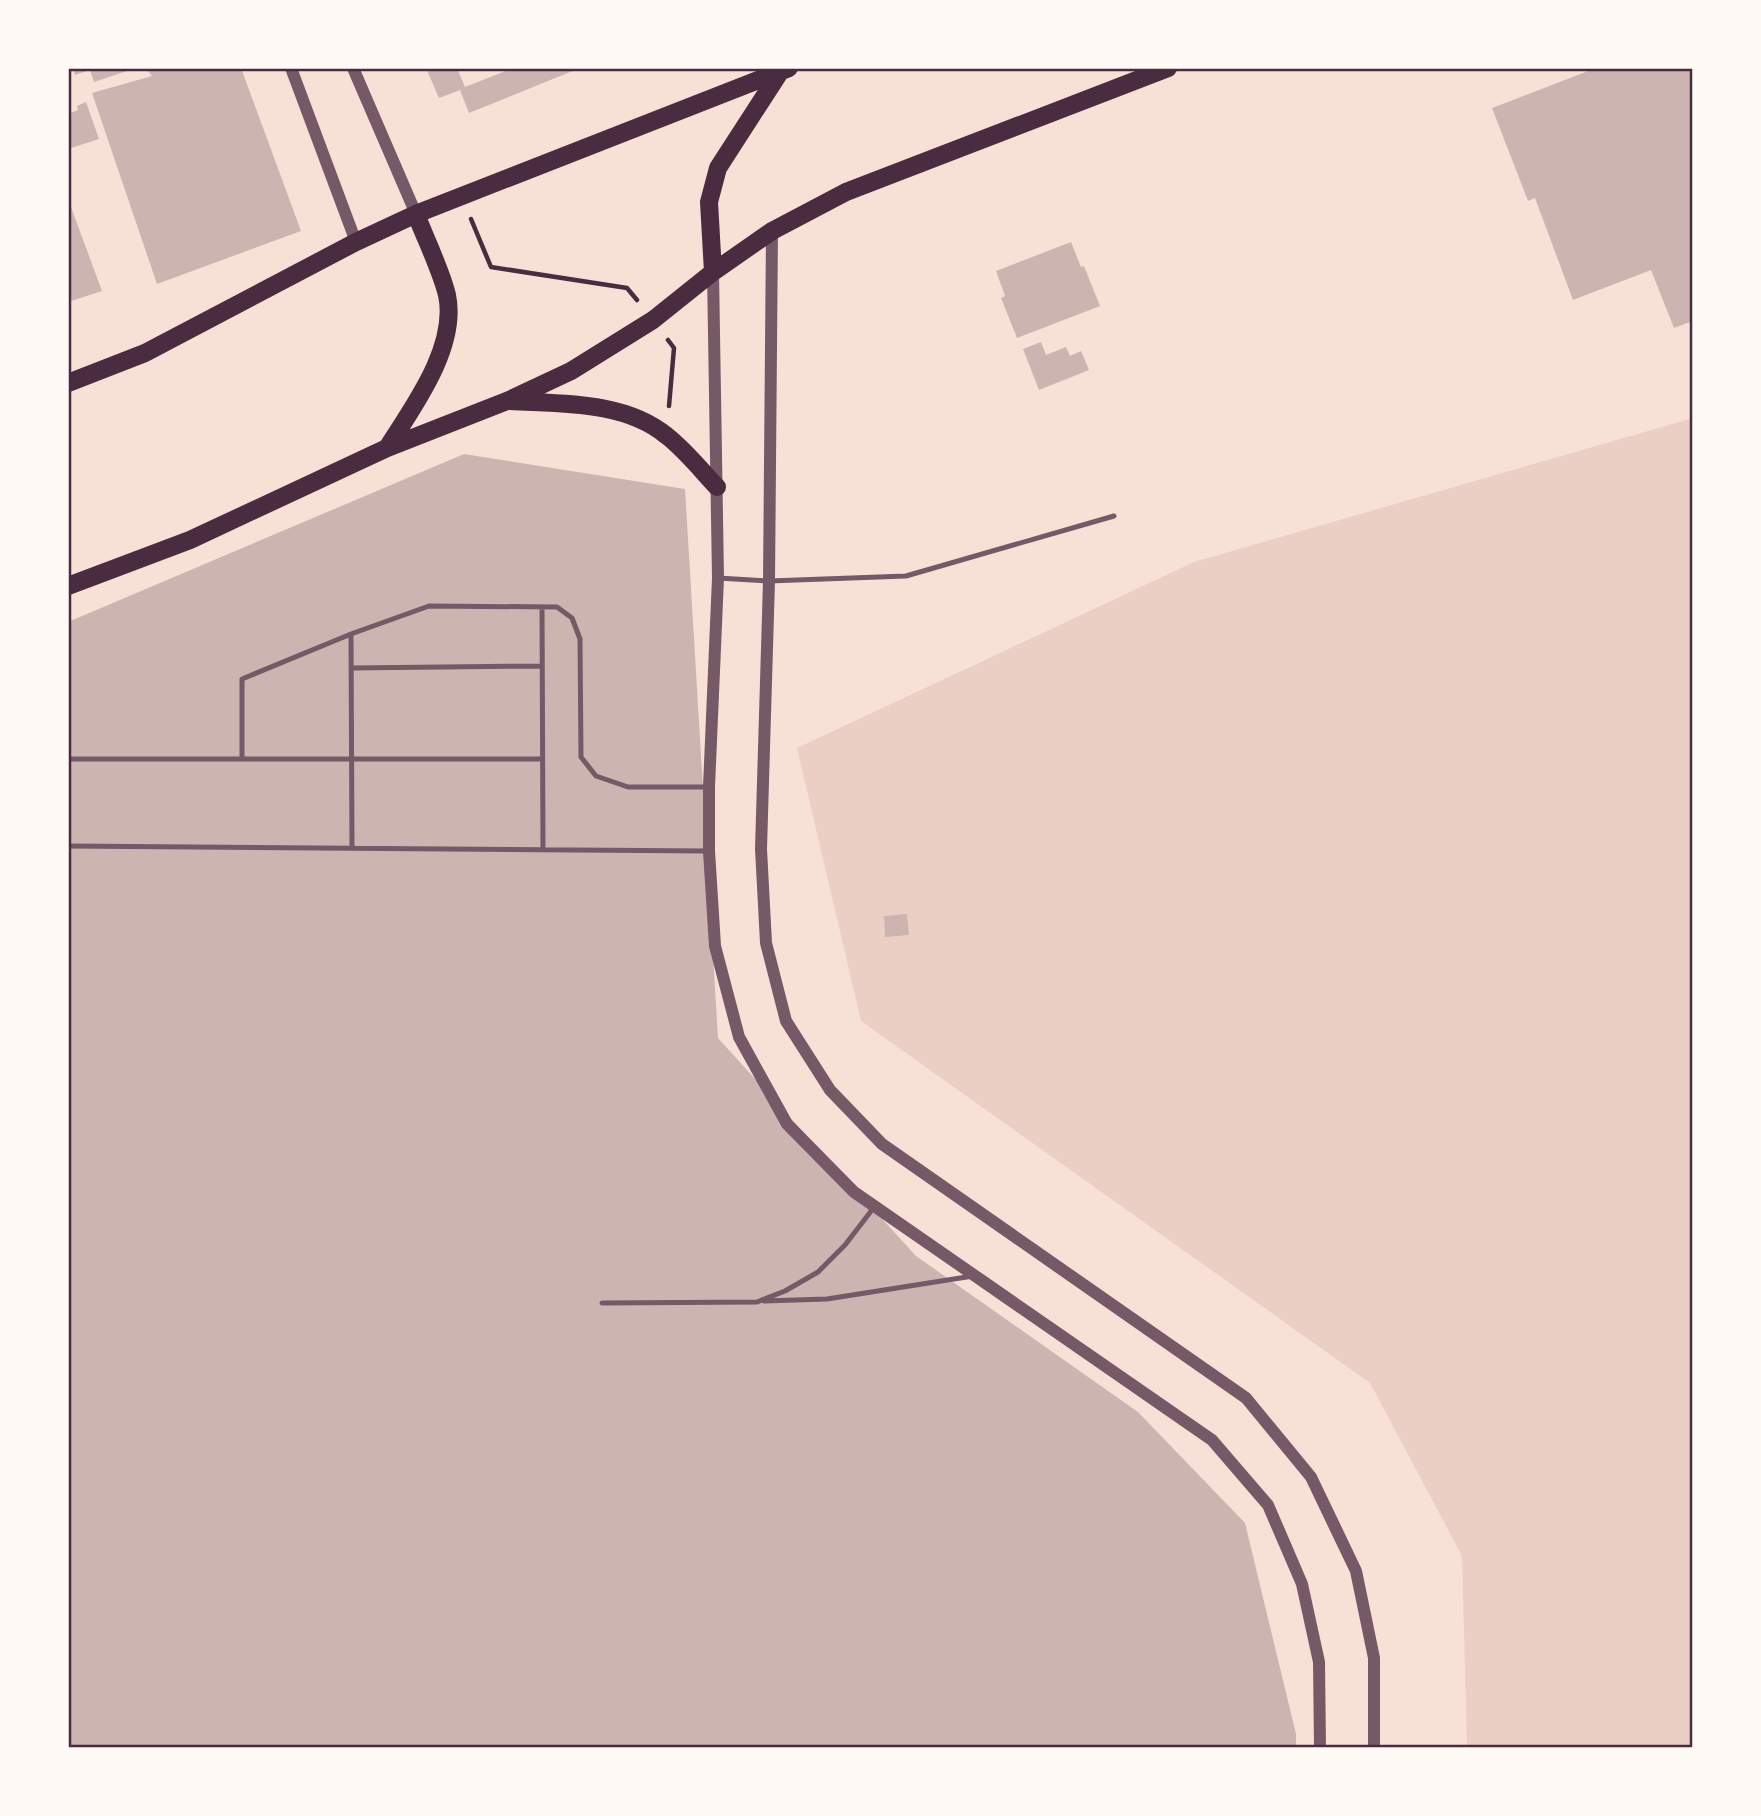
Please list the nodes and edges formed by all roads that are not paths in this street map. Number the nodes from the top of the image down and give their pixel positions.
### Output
1 (291, 68) edge
2 (353, 68) edge
3 (1168, 68) edge
4 (784, 70) edge
5 (416, 214) junction
6 (772, 231) junction
7 (356, 242) junction
8 (713, 272) junction
9 (68, 383) edge
10 (507, 401) junction
11 (387, 448) junction
12 (717, 487) junction
13 (1114, 516) dead end
14 (718, 578) junction
15 (769, 581) junction
16 (68, 586) edge
17 (542, 607) junction
18 (351, 634) junction
19 (542, 666) junction
20 (351, 668) junction
21 (68, 759) edge
22 (242, 759) junction
23 (352, 759) junction
24 (542, 759) junction
25 (709, 786) junction
26 (68, 846) edge
27 (352, 848) junction
28 (542, 850) junction
29 (709, 851) junction
30 (875, 1206) junction
31 (975, 1276) junction
32 (757, 1302) junction
33 (603, 1303) dead end
34 (1320, 1748) edge
35 (1374, 1748) edge

1 - 7 street
2 - 5 street
3 - 6 main road
4 - 5 main road
4 - 8 main road
5 - 7 main road
5 - 11 main road
6 - 8 main road
6 - 15 street
7 - 9 main road
8 - 10 main road
8 - 12 street
10 - 11 main road
10 - 12 main road
11 - 16 main road
12 - 14 street
13 - 15 lane
14 - 15 lane
14 - 25 street
15 - 35 street
17 - 18 lane
17 - 19 lane
17 - 25 lane
18 - 20 lane
18 - 22 lane
19 - 20 lane
19 - 24 lane
20 - 23 lane
21 - 22 lane
22 - 23 lane
23 - 24 lane
23 - 27 lane
24 - 28 lane
25 - 29 street
26 - 27 lane
27 - 28 lane
28 - 29 lane
29 - 30 street
30 - 31 street
30 - 32 lane
31 - 32 lane
31 - 34 street
32 - 33 lane

